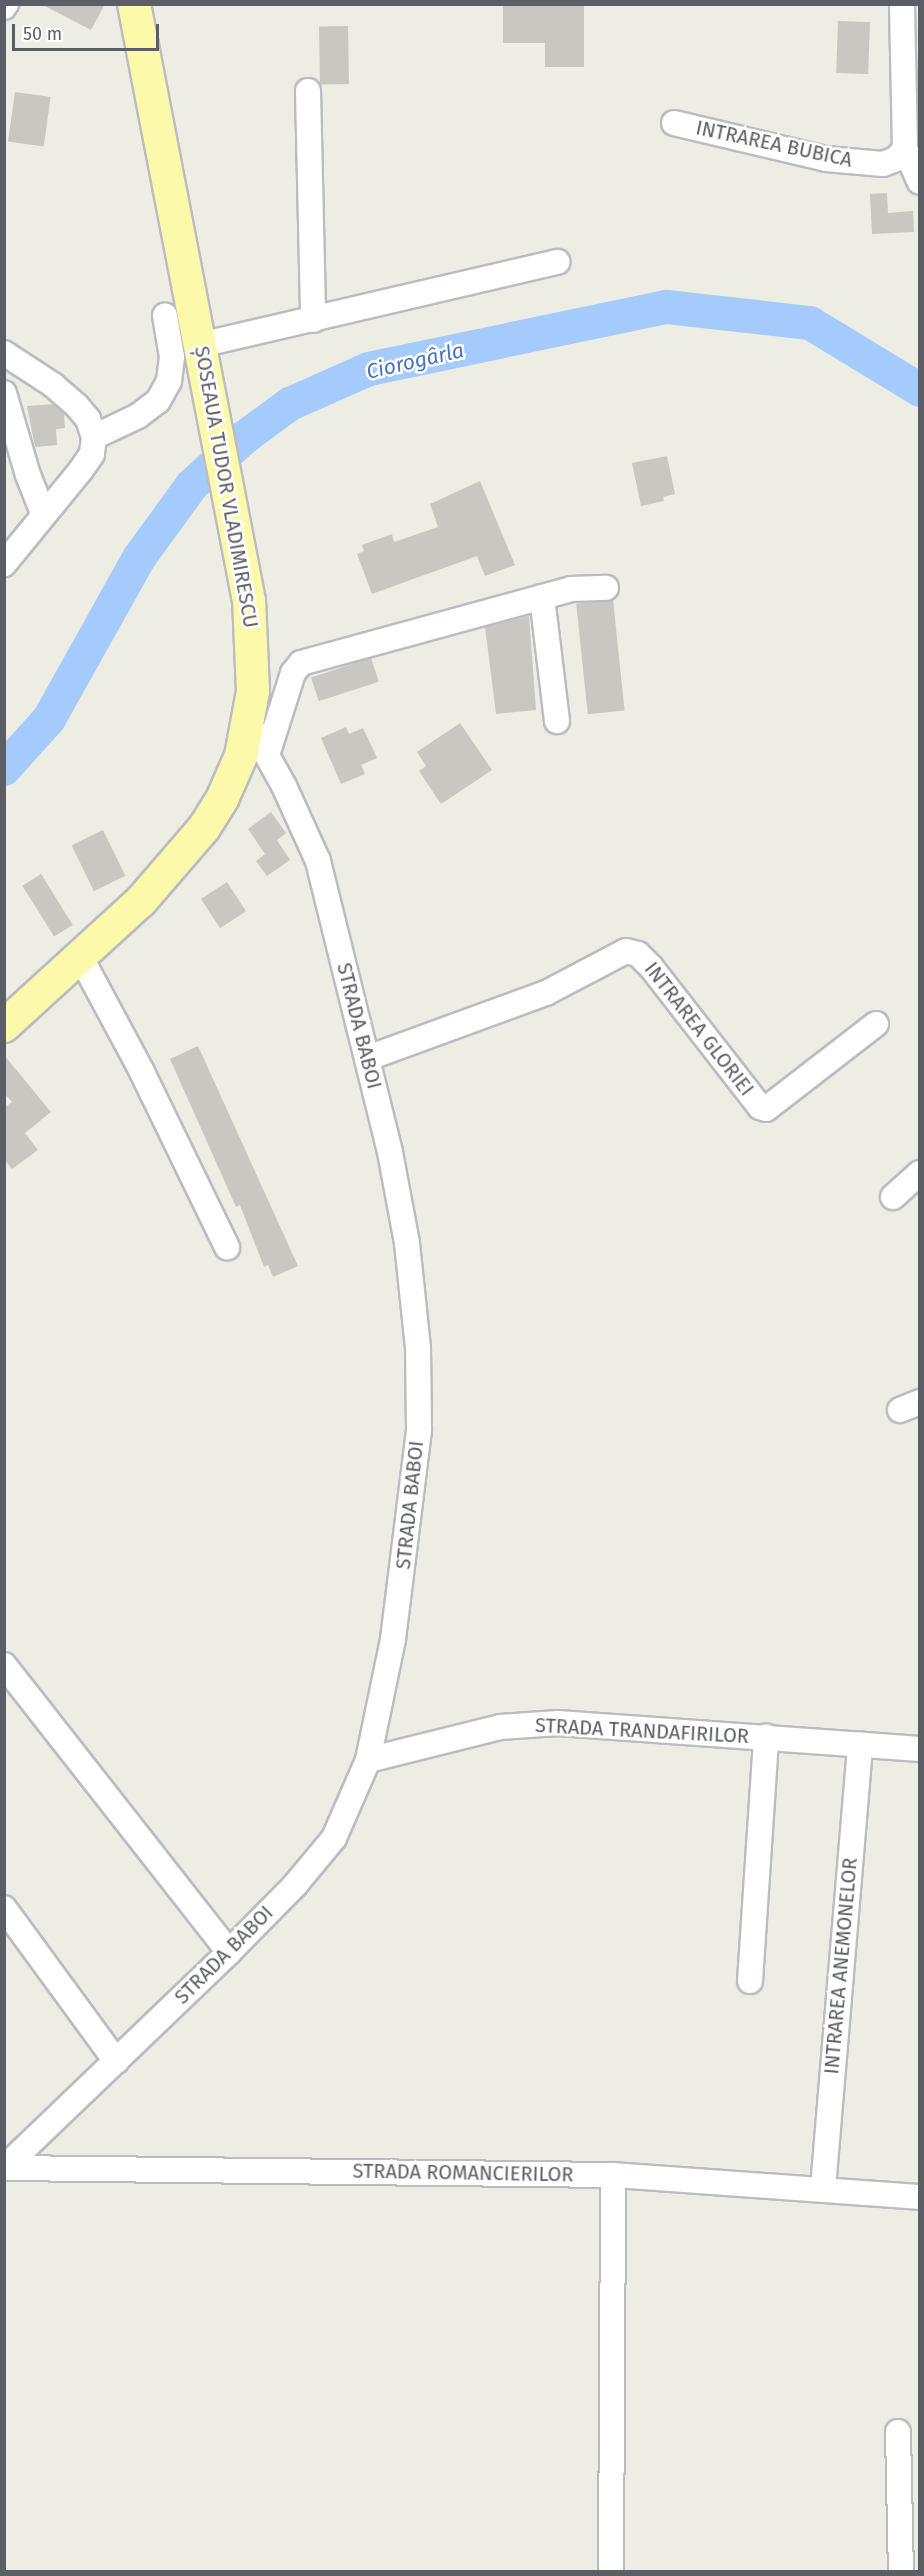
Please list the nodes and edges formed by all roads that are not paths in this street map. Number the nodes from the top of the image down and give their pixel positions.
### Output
1 (134, 4) edge
2 (902, 4) edge
3 (912, 43) edge
4 (308, 91) dead end
5 (674, 123) dead end
6 (912, 151) edge
7 (920, 182) edge
8 (557, 262) dead end
9 (165, 316) dead end
10 (313, 320) junction
11 (201, 350) junction
12 (4, 353) edge
13 (4, 393) edge
14 (94, 437) junction
15 (43, 513) junction
16 (4, 564) edge
17 (606, 588) dead end
18 (542, 597) junction
19 (557, 721) dead end
20 (249, 723) junction
21 (267, 755) junction
22 (81, 958) junction
23 (876, 1024) dead end
24 (4, 1026) edge
25 (368, 1058) junction
26 (920, 1173) edge
27 (893, 1197) dead end
28 (227, 1247) dead end
29 (4, 1665) edge
30 (766, 1737) junction
31 (860, 1744) junction
32 (920, 1749) edge
33 (368, 1760) junction
34 (4, 1908) edge
35 (229, 1952) junction
36 (750, 1981) dead end
37 (116, 2061) junction
38 (5, 2168) edge
39 (613, 2175) junction
40 (823, 2188) junction
41 (920, 2197) edge
42 (898, 2432) dead end
43 (611, 2571) edge
44 (901, 2571) edge

1 - 11 main road, ȘOSEAUA TUDOR VLADIMIRESCU
2 - 3 street
3 - 6 street
4 - 10 street
5 - 6 street, INTRAREA BUBICA
6 - 7 street
8 - 10 street
9 - 14 street
10 - 11 street
11 - 20 main road, ȘOSEAUA TUDOR VLADIMIRESCU
12 - 14 street
13 - 15 street
14 - 15 street
15 - 16 street
17 - 18 street
18 - 19 street
18 - 21 street
20 - 21 street, STRADA BABOI
20 - 22 main road, ȘOSEAUA TUDOR VLADIMIRESCU
21 - 25 street, STRADA BABOI
22 - 24 main road, ȘOSEAUA TUDOR VLADIMIRESCU
22 - 28 street
23 - 25 street, INTRAREA GLORIEI
25 - 33 street, STRADA BABOI
26 - 27 street
29 - 35 street
30 - 31 street, STRADA TRANDAFIRILOR
30 - 33 street, STRADA TRANDAFIRILOR
30 - 36 street
31 - 32 street, STRADA TRANDAFIRILOR
31 - 40 street, INTRAREA ANEMONELOR
33 - 35 street, STRADA BABOI
34 - 37 street
35 - 37 street, STRADA BABOI
37 - 38 street, STRADA BABOI
38 - 39 street, STRADA ROMANCIERILOR
39 - 40 street, STRADA ROMANCIERILOR
39 - 43 street
40 - 41 street, STRADA ROMANCIERILOR
42 - 44 street

